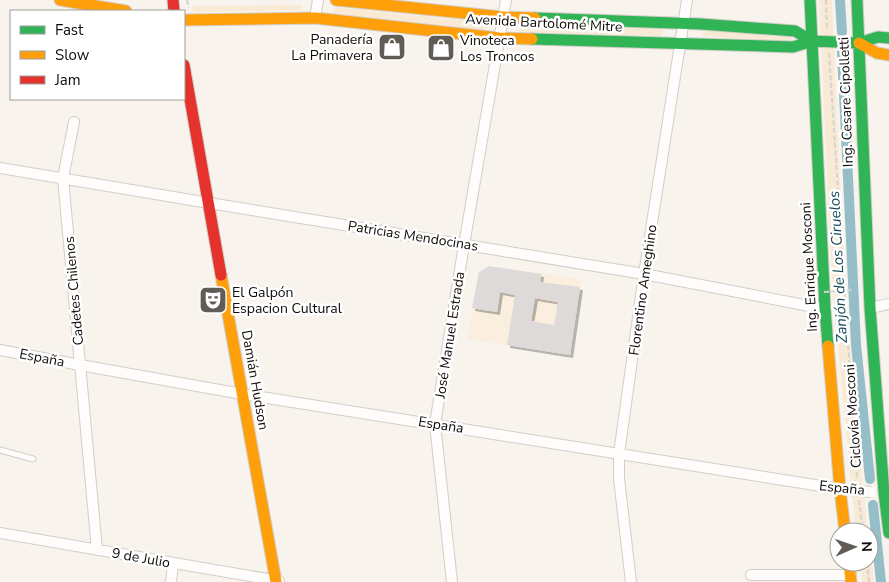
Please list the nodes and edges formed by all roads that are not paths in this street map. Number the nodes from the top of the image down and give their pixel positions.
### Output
1 (60, 0) edge
2 (318, 0) edge
3 (336, 0) edge
4 (506, 0) edge
5 (687, 0) edge
6 (810, 0) edge
7 (856, 0) edge
8 (120, 10) edge
9 (503, 17) junction
10 (315, 18) junction
11 (185, 20) edge
12 (684, 23) junction
13 (499, 38) junction
14 (889, 38) edge
15 (812, 41) junction
16 (680, 43) junction
17 (859, 44) junction
18 (889, 54) edge
19 (185, 71) edge
20 (74, 122) dead end
21 (0, 168) edge
22 (64, 178) junction
23 (209, 203) junction
24 (464, 244) junction
25 (644, 274) junction
26 (889, 304) edge
27 (870, 308) junction
28 (825, 309) junction
29 (0, 350) edge
30 (80, 366) junction
31 (242, 394) junction
32 (435, 424) junction
33 (0, 450) edge
34 (619, 454) junction
35 (33, 459) dead end
36 (840, 489) junction
37 (887, 492) edge
38 (844, 522) edge
39 (0, 533) edge
40 (889, 533) edge
41 (97, 550) junction
42 (173, 564) junction
43 (751, 575) dead end
44 (851, 578) edge
45 (170, 582) edge
46 (279, 582) edge
47 (452, 582) edge
48 (631, 582) edge

1 - 8 street
2 - 10 street
3 - 9 street, Avenida Bartolomé Mitre
4 - 9 street, José Manuel Estrada
5 - 12 street, Florentino Ameghino
6 - 15 street, Ing. Enrique Mosconi
7 - 17 street, Ing. Cesare Cipolletti
9 - 12 street, Avenida Bartolomé Mitre
9 - 13 street, José Manuel Estrada
10 - 11 street, Avenida Bartolomé Mitre
10 - 13 street, Avenida Bartolomé Mitre
12 - 15 street, Avenida Bartolomé Mitre
12 - 16 street, Florentino Ameghino
13 - 16 street, Avenida Bartolomé Mitre
13 - 24 street, José Manuel Estrada
14 - 17 street, Avenida Bartolomé Mitre
15 - 16 street, Avenida Bartolomé Mitre
15 - 17 street, Avenida Bartolomé Mitre
15 - 28 street, Ing. Enrique Mosconi
16 - 25 street, Florentino Ameghino
17 - 18 street, Avenida Bartolomé Mitre
17 - 27 street, Ing. Cesare Cipolletti
19 - 23 street, Damián Hudson
20 - 22 street, Cadetes Chilenos
21 - 22 street, Patricias Mendocinas
22 - 23 street, Patricias Mendocinas
22 - 30 street, Cadetes Chilenos
23 - 24 street, Patricias Mendocinas
23 - 31 street, Damián Hudson
24 - 25 street, Patricias Mendocinas
24 - 32 street, José Manuel Estrada
25 - 28 street, Patricias Mendocinas
25 - 34 street, Florentino Ameghino
26 - 27 street
27 - 37 street, Ing. Cesare Cipolletti
28 - 36 street, Ing. Enrique Mosconi
29 - 30 street, España
30 - 31 street, España
30 - 41 street, Cadetes Chilenos
31 - 32 street, España
31 - 46 street, Damián Hudson
32 - 34 street, España
32 - 47 street, José Manuel Estrada
33 - 35 lane
34 - 36 street, España
34 - 48 street, Florentino Ameghino
36 - 37 street, España, bridge
36 - 38 street, Ing. Enrique Mosconi
37 - 40 street, Ing. Cesare Cipolletti
39 - 41 street, 9 de Julio
41 - 42 street, 9 de Julio
42 - 45 street
42 - 46 street, 9 de Julio
43 - 44 street

